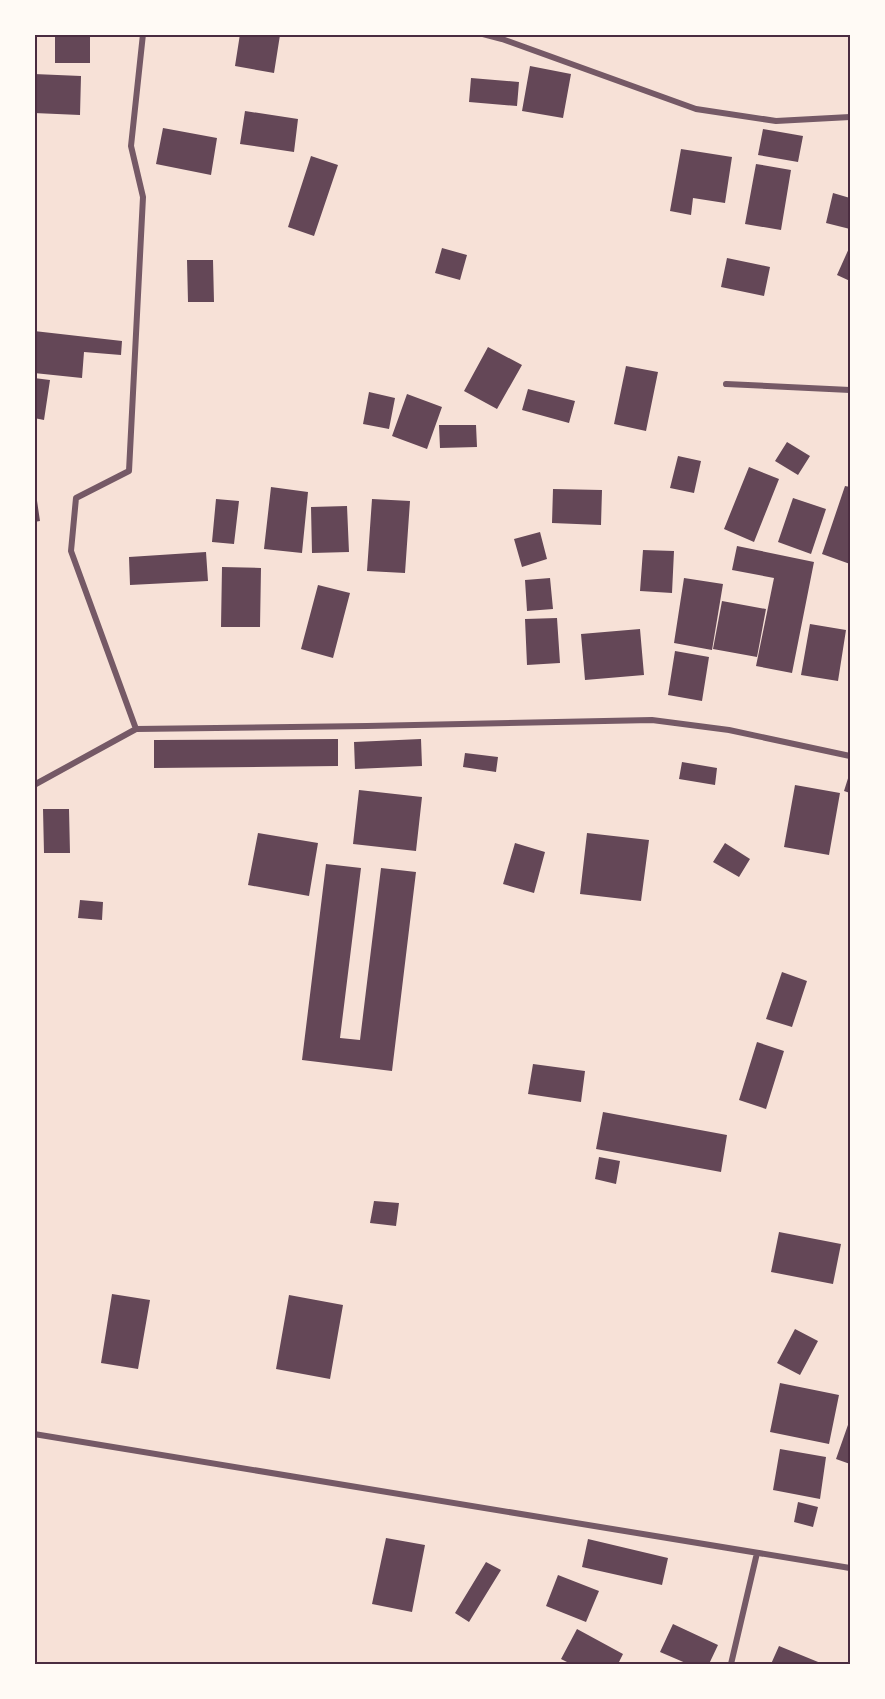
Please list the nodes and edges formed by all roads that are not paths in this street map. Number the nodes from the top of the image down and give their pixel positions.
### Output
1 (142, 34) edge
2 (483, 34) edge
3 (850, 117) edge
4 (726, 384) dead end
5 (850, 390) edge
6 (136, 729) junction
7 (850, 756) edge
8 (34, 785) edge
9 (34, 1434) edge
10 (757, 1553) junction
11 (850, 1568) edge
12 (731, 1665) edge

1 - 6 street
2 - 3 street
4 - 5 street
6 - 7 street
6 - 8 street
9 - 10 street
10 - 11 street
10 - 12 street

